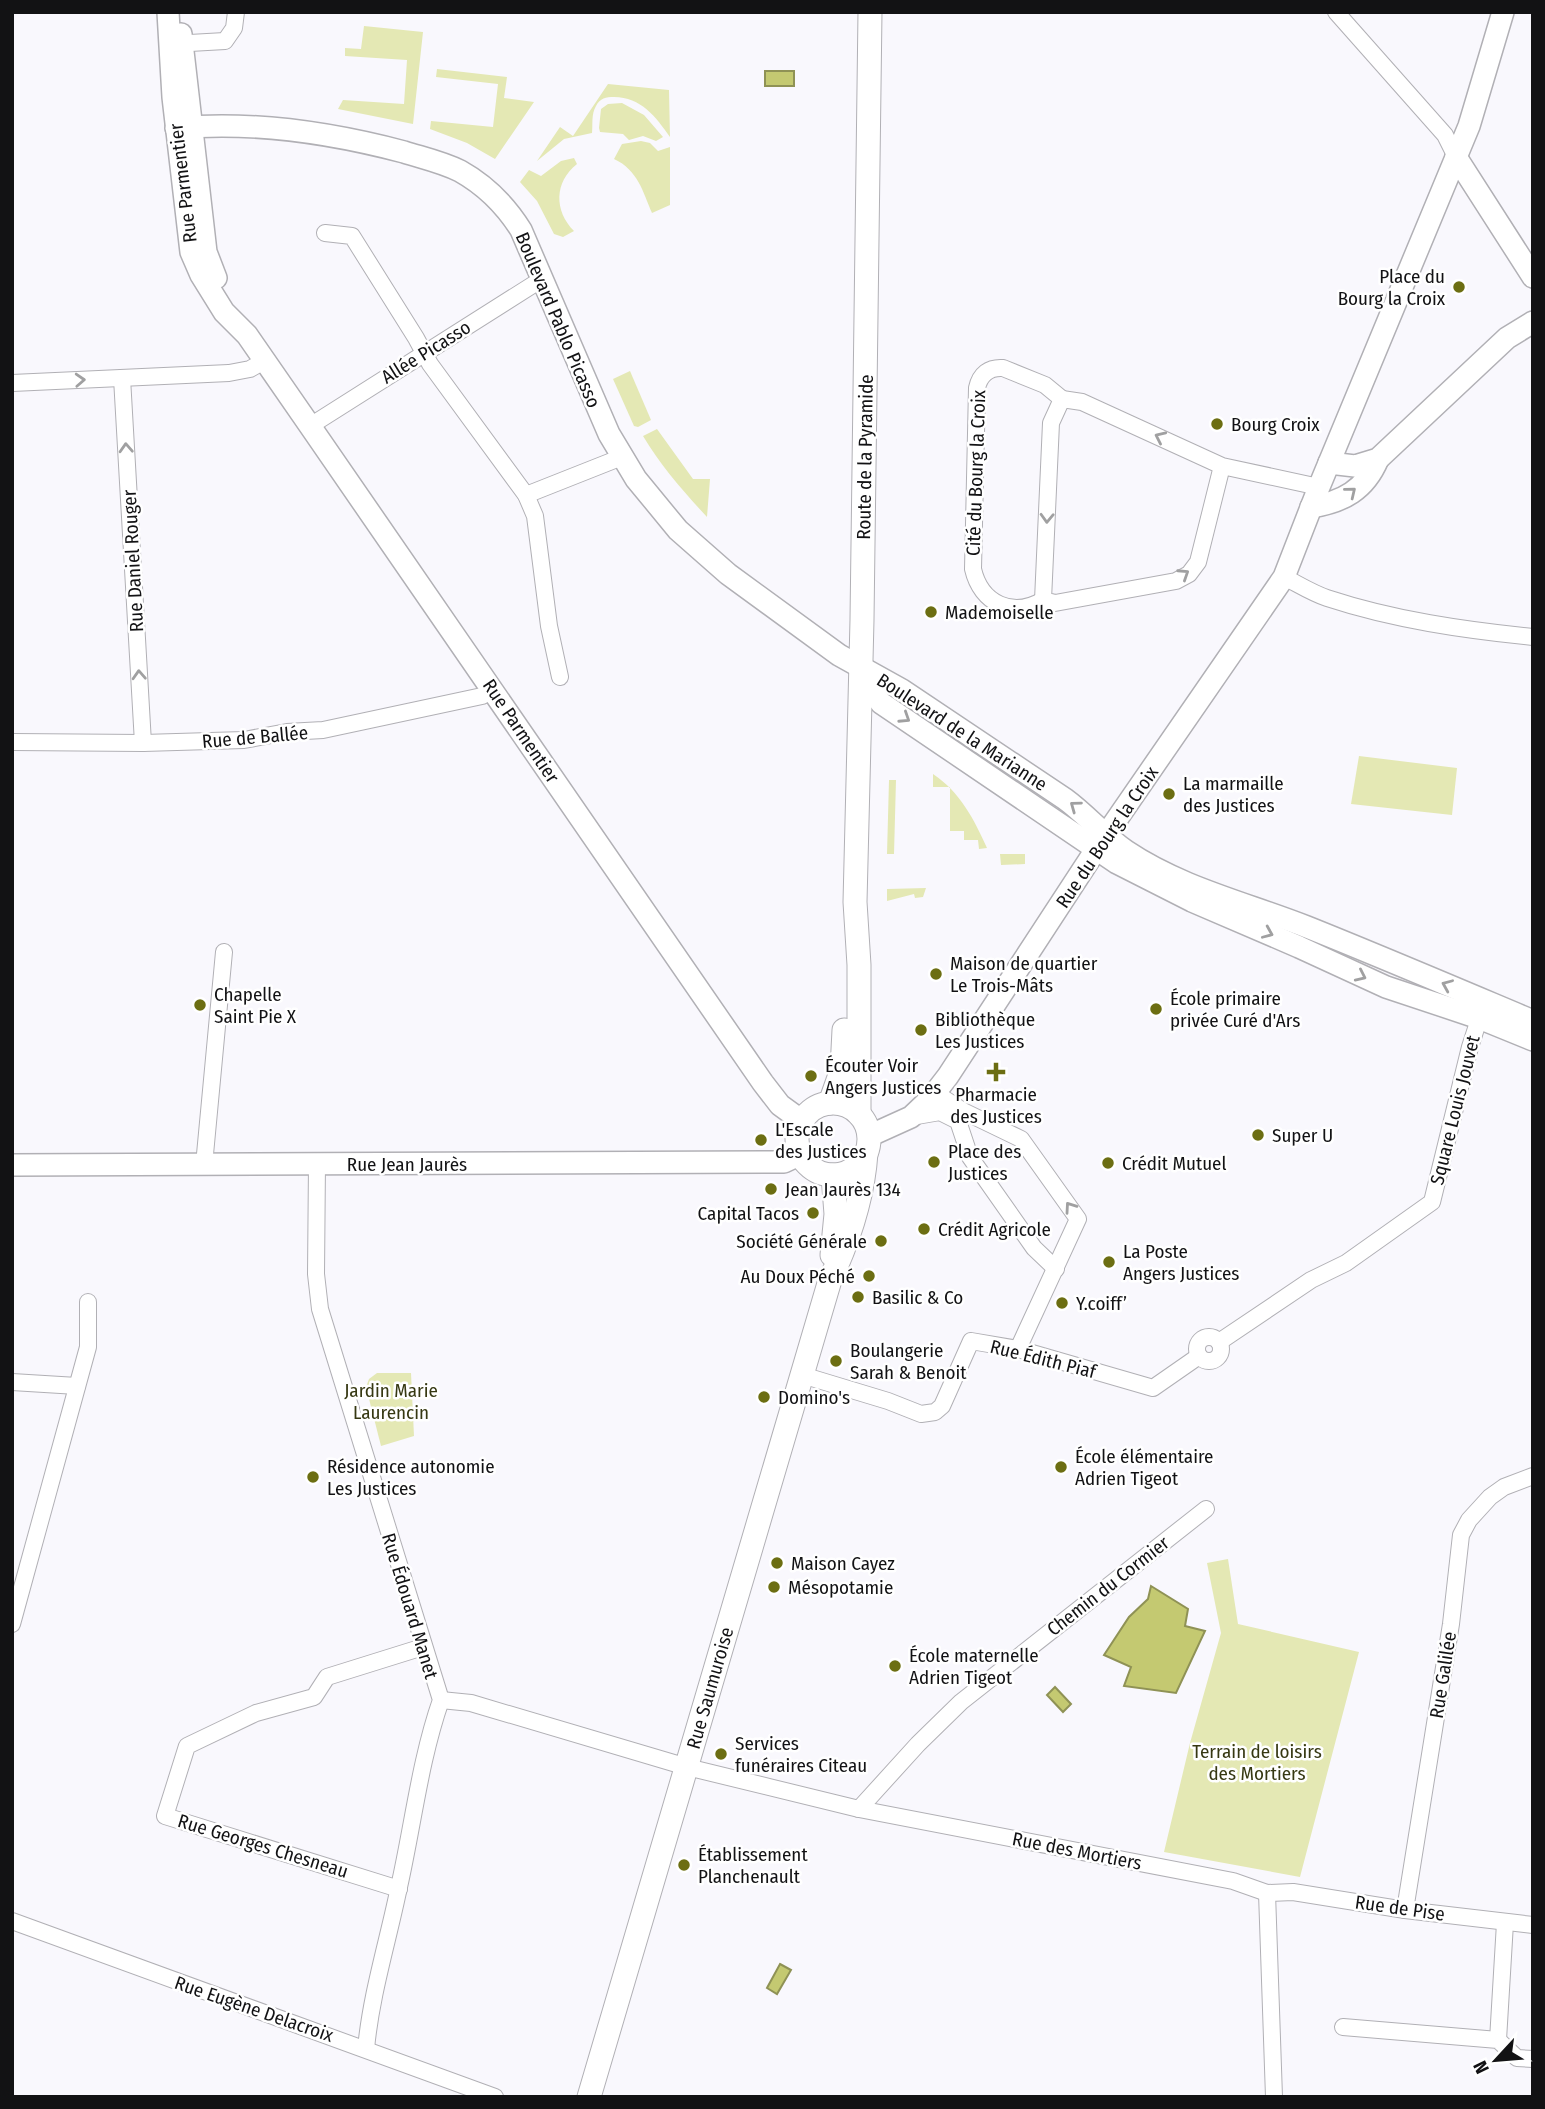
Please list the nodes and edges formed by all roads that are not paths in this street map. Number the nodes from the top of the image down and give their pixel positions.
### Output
1 (168, 12) edge
2 (179, 12) edge
3 (236, 12) edge
4 (870, 12) edge
5 (1336, 12) edge
6 (1503, 12) edge
7 (176, 44) junction
8 (184, 127) junction
9 (1455, 157) junction
10 (325, 233) dead end
11 (1533, 277) edge
12 (542, 279) junction
13 (1533, 322) edge
14 (424, 354) junction
15 (264, 361) junction
16 (122, 378) junction
17 (12, 383) edge
18 (1062, 399) junction
19 (310, 426) junction
20 (622, 457) junction
21 (1378, 458) junction
22 (1329, 463) junction
23 (1222, 466) junction
24 (526, 495) junction
25 (1315, 497) junction
26 (1284, 577) junction
27 (1043, 600) junction
28 (1533, 637) edge
29 (860, 669) junction
30 (560, 677) dead end
31 (493, 690) junction
32 (12, 742) edge
33 (143, 743) junction
34 (1102, 842) junction
35 (855, 902) junction
36 (224, 952) dead end
37 (1482, 1010) junction
38 (1533, 1021) edge
39 (1533, 1040) edge
40 (934, 1092) junction
41 (830, 1103) junction
42 (859, 1114) junction
43 (911, 1117) junction
44 (802, 1121) junction
45 (867, 1145) junction
46 (800, 1154) junction
47 (317, 1163) junction
48 (12, 1165) edge
49 (204, 1165) junction
50 (833, 1175) junction
51 (1056, 1269) junction
52 (830, 1280) junction
53 (1311, 1280) joint
54 (89, 1302) dead end
55 (1018, 1349) junction
56 (802, 1375) junction
57 (12, 1382) edge
58 (77, 1385) junction
59 (1533, 1476) edge
60 (1206, 1509) dead end
61 (12, 1624) edge
62 (423, 1647) junction
63 (440, 1700) junction
64 (687, 1767) junction
65 (859, 1809) junction
66 (399, 1889) junction
67 (1267, 1893) junction
68 (1405, 1910) junction
69 (12, 1921) edge
70 (1505, 1923) junction
71 (1533, 1925) edge
72 (1343, 2027) dead end
73 (1498, 2040) junction
74 (366, 2049) junction
75 (1533, 2059) edge
76 (495, 2097) edge
77 (589, 2097) edge
78 (1274, 2097) edge

1 - 7 street, Rue Parmentier
2 - 7 street, Rue Parmentier
3 - 7 street
4 - 29 main road, Route de la Pyramide
5 - 9 street
6 - 9 street, Rue du Bourg la Croix
7 - 8 street, Rue Parmentier
8 - 12 street, Boulevard Pablo Picasso
8 - 15 street, Rue Parmentier
9 - 11 street
9 - 22 street, Rue du Bourg la Croix
10 - 14 street
12 - 14 street, Allée Picasso
12 - 20 street, Boulevard Pablo Picasso
13 - 21 street
14 - 19 street, Allée Picasso
14 - 24 street
15 - 16 street
15 - 19 street, Rue Parmentier
17 -> 16 street
33 -> 16 street, Rue Daniel Rouger
23 -> 18 street, Cité du Bourg la Croix
18 -> 27 street
18 - 27 street, Cité du Bourg la Croix
19 - 31 street, Rue Parmentier
20 - 24 street
20 - 29 street, Boulevard Pablo Picasso
21 - 22 street
25 -> 21 street
22 - 25 street, Rue du Bourg la Croix
23 - 25 street, Cité du Bourg la Croix
27 -> 23 street, Cité du Bourg la Croix
24 - 30 street
25 - 26 street, Rue du Bourg la Croix
26 - 28 street
26 - 34 street, Rue du Bourg la Croix
29 - 34 street, Boulevard de la Marianne
29 - 35 main road, Route de la Pyramide
31 - 33 street, Rue de Ballée
31 - 44 street, Rue Parmentier
32 - 33 street, Rue de Ballée
34 - 37 street, Boulevard de la Marianne
34 - 40 street, Rue du Bourg la Croix
35 - 41 main road, Route de la Pyramide
35 - 42 main road, Route de la Pyramide
36 - 49 street
37 - 38 street, Boulevard de la Marianne
37 - 39 street, Boulevard de la Marianne
37 - 53 street, Square Louis Jouvet
40 - 43 street, Rue du Bourg la Croix
51 -> 40 street
41 - 42 main road
41 - 44 main road
42 - 45 main road
43 - 45 street, Rue du Bourg la Croix
43 - 51 street
44 - 46 main road
45 - 50 main road
45 - 52 main road, Rue Saumuroise
46 - 47 street, Rue Jean Jaurès
46 - 50 main road
47 - 49 street, Rue Jean Jaurès
47 - 62 street, Rue Édouard Manet
48 - 49 street, Rue Jean Jaurès
50 - 52 main road, Rue Saumuroise
51 - 55 street
52 - 56 main road, Rue Saumuroise
53 - 55 street, Rue Édith Piaf
54 - 58 street
55 - 56 street, Rue Édith Piaf
56 - 64 main road, Rue Saumuroise
57 - 58 street
58 - 61 street
59 - 68 street, Rue Galilée
60 - 65 street, Chemin du Cormier
62 - 63 street, Rue Édouard Manet
62 - 66 street, Rue Georges Chesneau
63 - 64 street, Rue des Mortiers
63 - 66 street, Rue Édouard Manet
64 - 65 street, Rue des Mortiers
64 - 77 main road, Rue Saumuroise
65 - 67 street, Rue des Mortiers
66 - 74 street, Rue Édouard Manet
67 - 68 street, Rue de Pise
67 - 78 street
68 - 70 street, Rue de Pise
69 - 74 street, Rue Eugène Delacroix
70 - 71 street, Rue de Pise
70 - 73 street
72 - 73 street
73 - 75 street
74 - 76 street, Rue Eugène Delacroix

